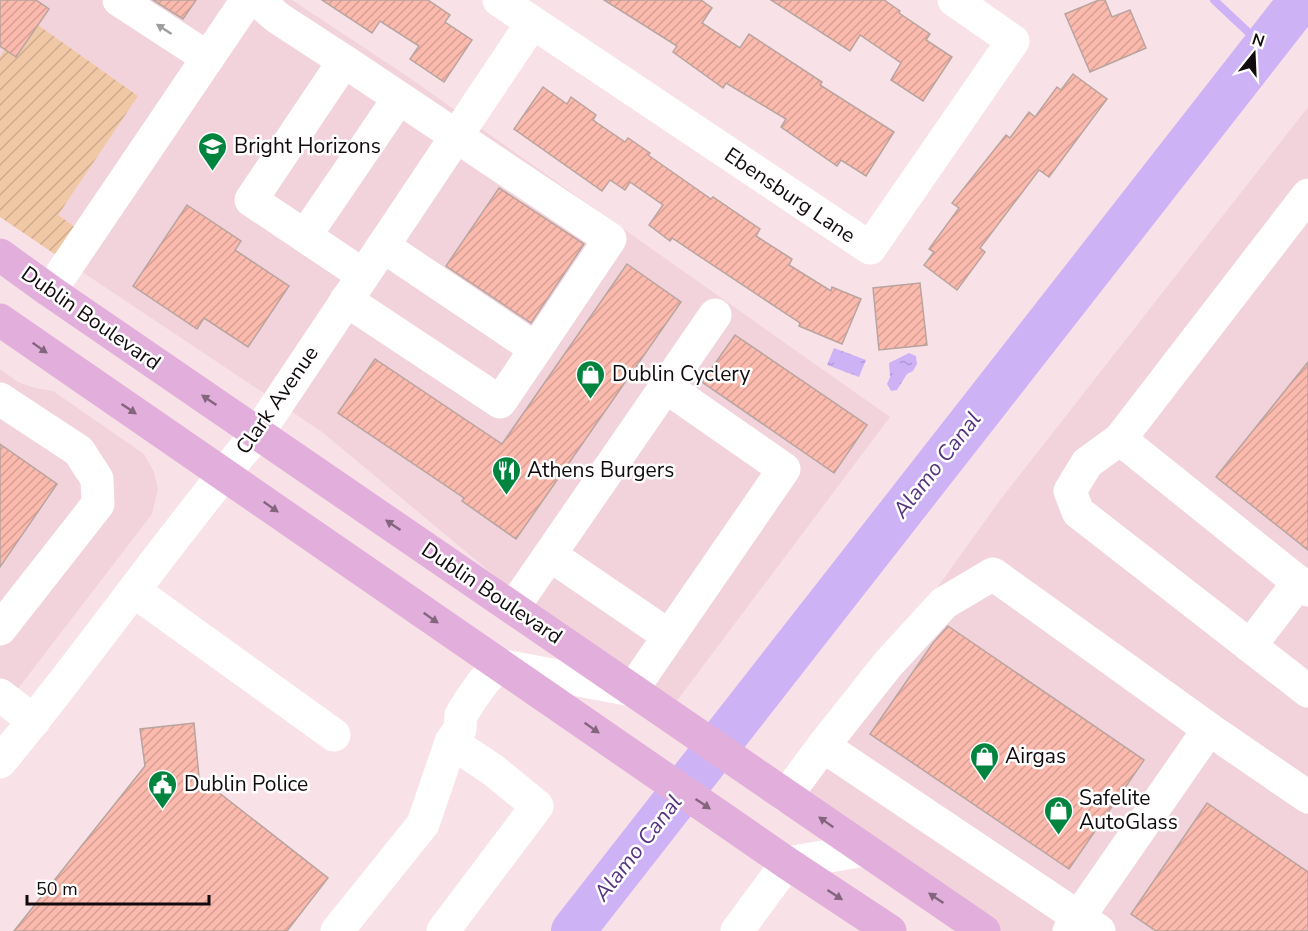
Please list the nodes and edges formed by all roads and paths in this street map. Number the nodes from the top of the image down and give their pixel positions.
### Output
1 (119, 0) edge
2 (247, 0) edge
3 (257, 0) edge
4 (499, 0) edge
5 (954, 0) edge
6 (532, 23) junction
7 (208, 58) junction
8 (344, 62) junction
9 (399, 98) junction
10 (456, 136) junction
11 (1308, 195) edge
12 (305, 236) junction
13 (382, 246) junction
14 (0, 255) edge
15 (355, 287) junction
16 (50, 291) junction
17 (715, 315) dead end
18 (0, 320) edge
19 (536, 349) junction
20 (666, 387) junction
21 (0, 399) edge
22 (258, 433) junction
23 (1120, 439) junction
24 (223, 474) junction
25 (550, 555) junction
26 (1303, 586) edge
27 (134, 591) junction
28 (513, 608) junction
29 (6, 611) edge
30 (669, 636) junction
31 (1250, 646) junction
32 (508, 670) junction
33 (632, 690) junction
34 (1308, 691) edge
35 (0, 695) edge
36 (34, 721) junction
37 (1209, 729) junction
38 (334, 735) dead end
39 (455, 736) junction
40 (823, 746) junction
41 (0, 762) edge
42 (780, 792) junction
43 (1308, 797) edge
44 (865, 850) junction
45 (787, 863) junction
46 (1083, 926) edge
47 (338, 931) edge
48 (443, 931) edge
49 (737, 931) edge
50 (890, 931) edge
51 (984, 931) edge

7 -> 1 street
2 - 7 street
3 - 8 street
4 - 6 street
5 - 6 street, Ebensburg Lane
6 - 10 street, Clark Avenue
7 - 16 street
8 - 9 street
8 - 12 street
9 - 10 street
9 - 12 street
10 - 13 street, Clark Avenue
10 - 19 street
11 - 23 street
12 - 15 street
13 - 15 street, Clark Avenue
13 - 19 street
14 - 16 main road, Dublin Boulevard
15 - 19 street
15 - 22 street, Clark Avenue
22 -> 16 main road, Dublin Boulevard
17 - 20 street
18 -> 24 main road
20 - 25 street
20 - 30 street
21 - 29 street
22 - 24 street, Clark Avenue
28 -> 22 main road, Dublin Boulevard
23 - 26 street
23 - 31 street
24 - 27 street, Clark Avenue
24 -> 32 main road
25 - 28 street
25 - 30 street
26 - 31 street
27 - 36 street, Clark Avenue
27 - 38 street
28 - 33 main road, Dublin Boulevard
30 - 33 street
31 - 34 street
32 - 33 street
32 - 39 street
32 -> 45 main road
33 - 42 main road, Dublin Boulevard
35 - 36 street
36 - 41 street, Clark Avenue
37 - 40 street
37 - 43 street
37 - 46 street
39 - 47 street
39 - 48 street
40 - 42 street
40 - 46 street
44 -> 42 main road, Dublin Boulevard
44 - 45 street
51 -> 44 main road, Dublin Boulevard
45 - 49 street
45 -> 50 main road

